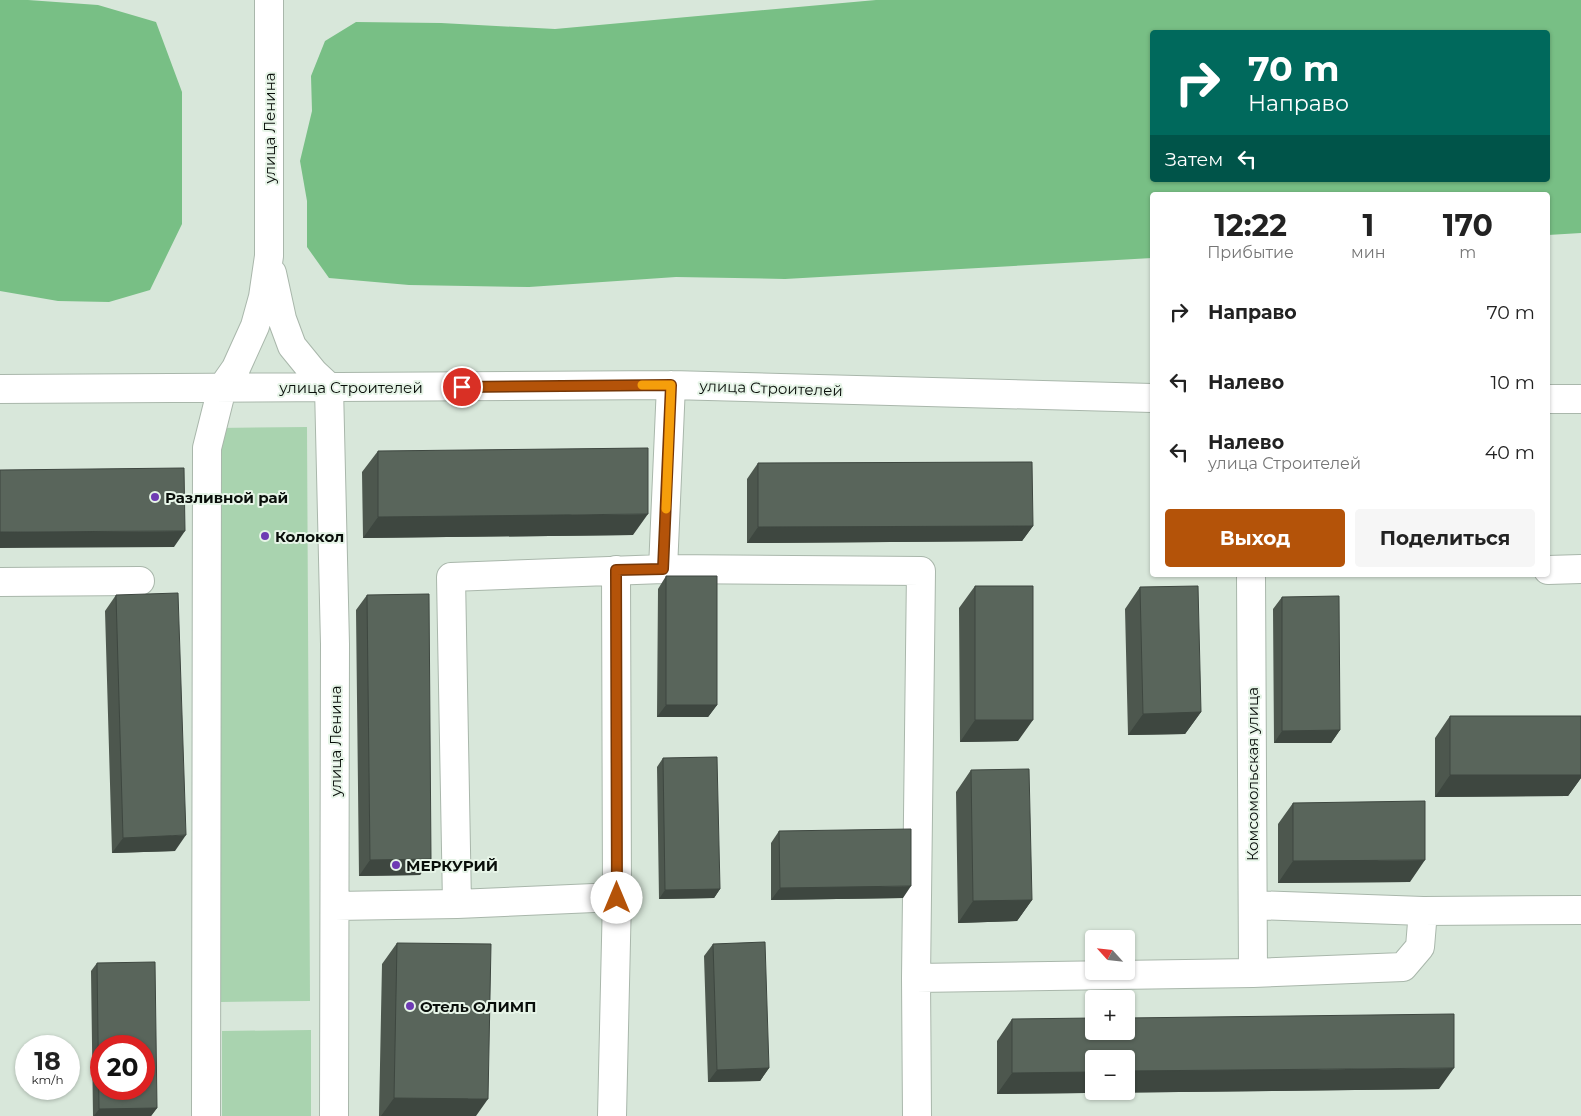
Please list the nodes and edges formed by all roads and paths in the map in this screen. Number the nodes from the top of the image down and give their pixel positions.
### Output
1 (268, 0) edge
2 (269, 256) junction
3 (322, 380) junction
4 (671, 385) junction
5 (222, 388) junction
6 (0, 389) edge
7 (1150, 398) edge
8 (1550, 399) edge
9 (1581, 399) edge
10 (663, 569) junction
11 (1581, 569) edge
12 (616, 570) junction
13 (1550, 570) edge
14 (1251, 577) edge
15 (140, 581) dead end
16 (0, 582) edge
17 (617, 898) junction
18 (457, 904) junction
19 (1253, 904) junction
20 (335, 906) junction
21 (1423, 910) junction
22 (1581, 910) edge
23 (1253, 973) junction
24 (916, 978) junction
25 (206, 1116) edge
26 (334, 1116) edge
27 (612, 1116) edge
28 (917, 1116) edge

1 - 2 street, улица Ленина
2 - 3 street
2 - 5 street
3 - 4 street, улица Строителей
3 - 5 street, улица Строителей
3 - 20 street, улица Ленина
4 - 7 street, улица Строителей
4 - 10 street
5 - 6 street, улица Строителей
5 - 25 street
8 - 9 street
10 - 12 street
10 - 24 street
11 - 13 street
12 - 17 street
12 - 18 street
14 - 19 street, Комсомольская улица
15 - 16 street
17 - 18 street
17 - 27 street
18 - 20 street
19 - 21 street
19 - 23 street, Комсомольская улица
20 - 26 street, улица Ленина
21 - 22 street
21 - 23 street
23 - 24 street
24 - 28 street

